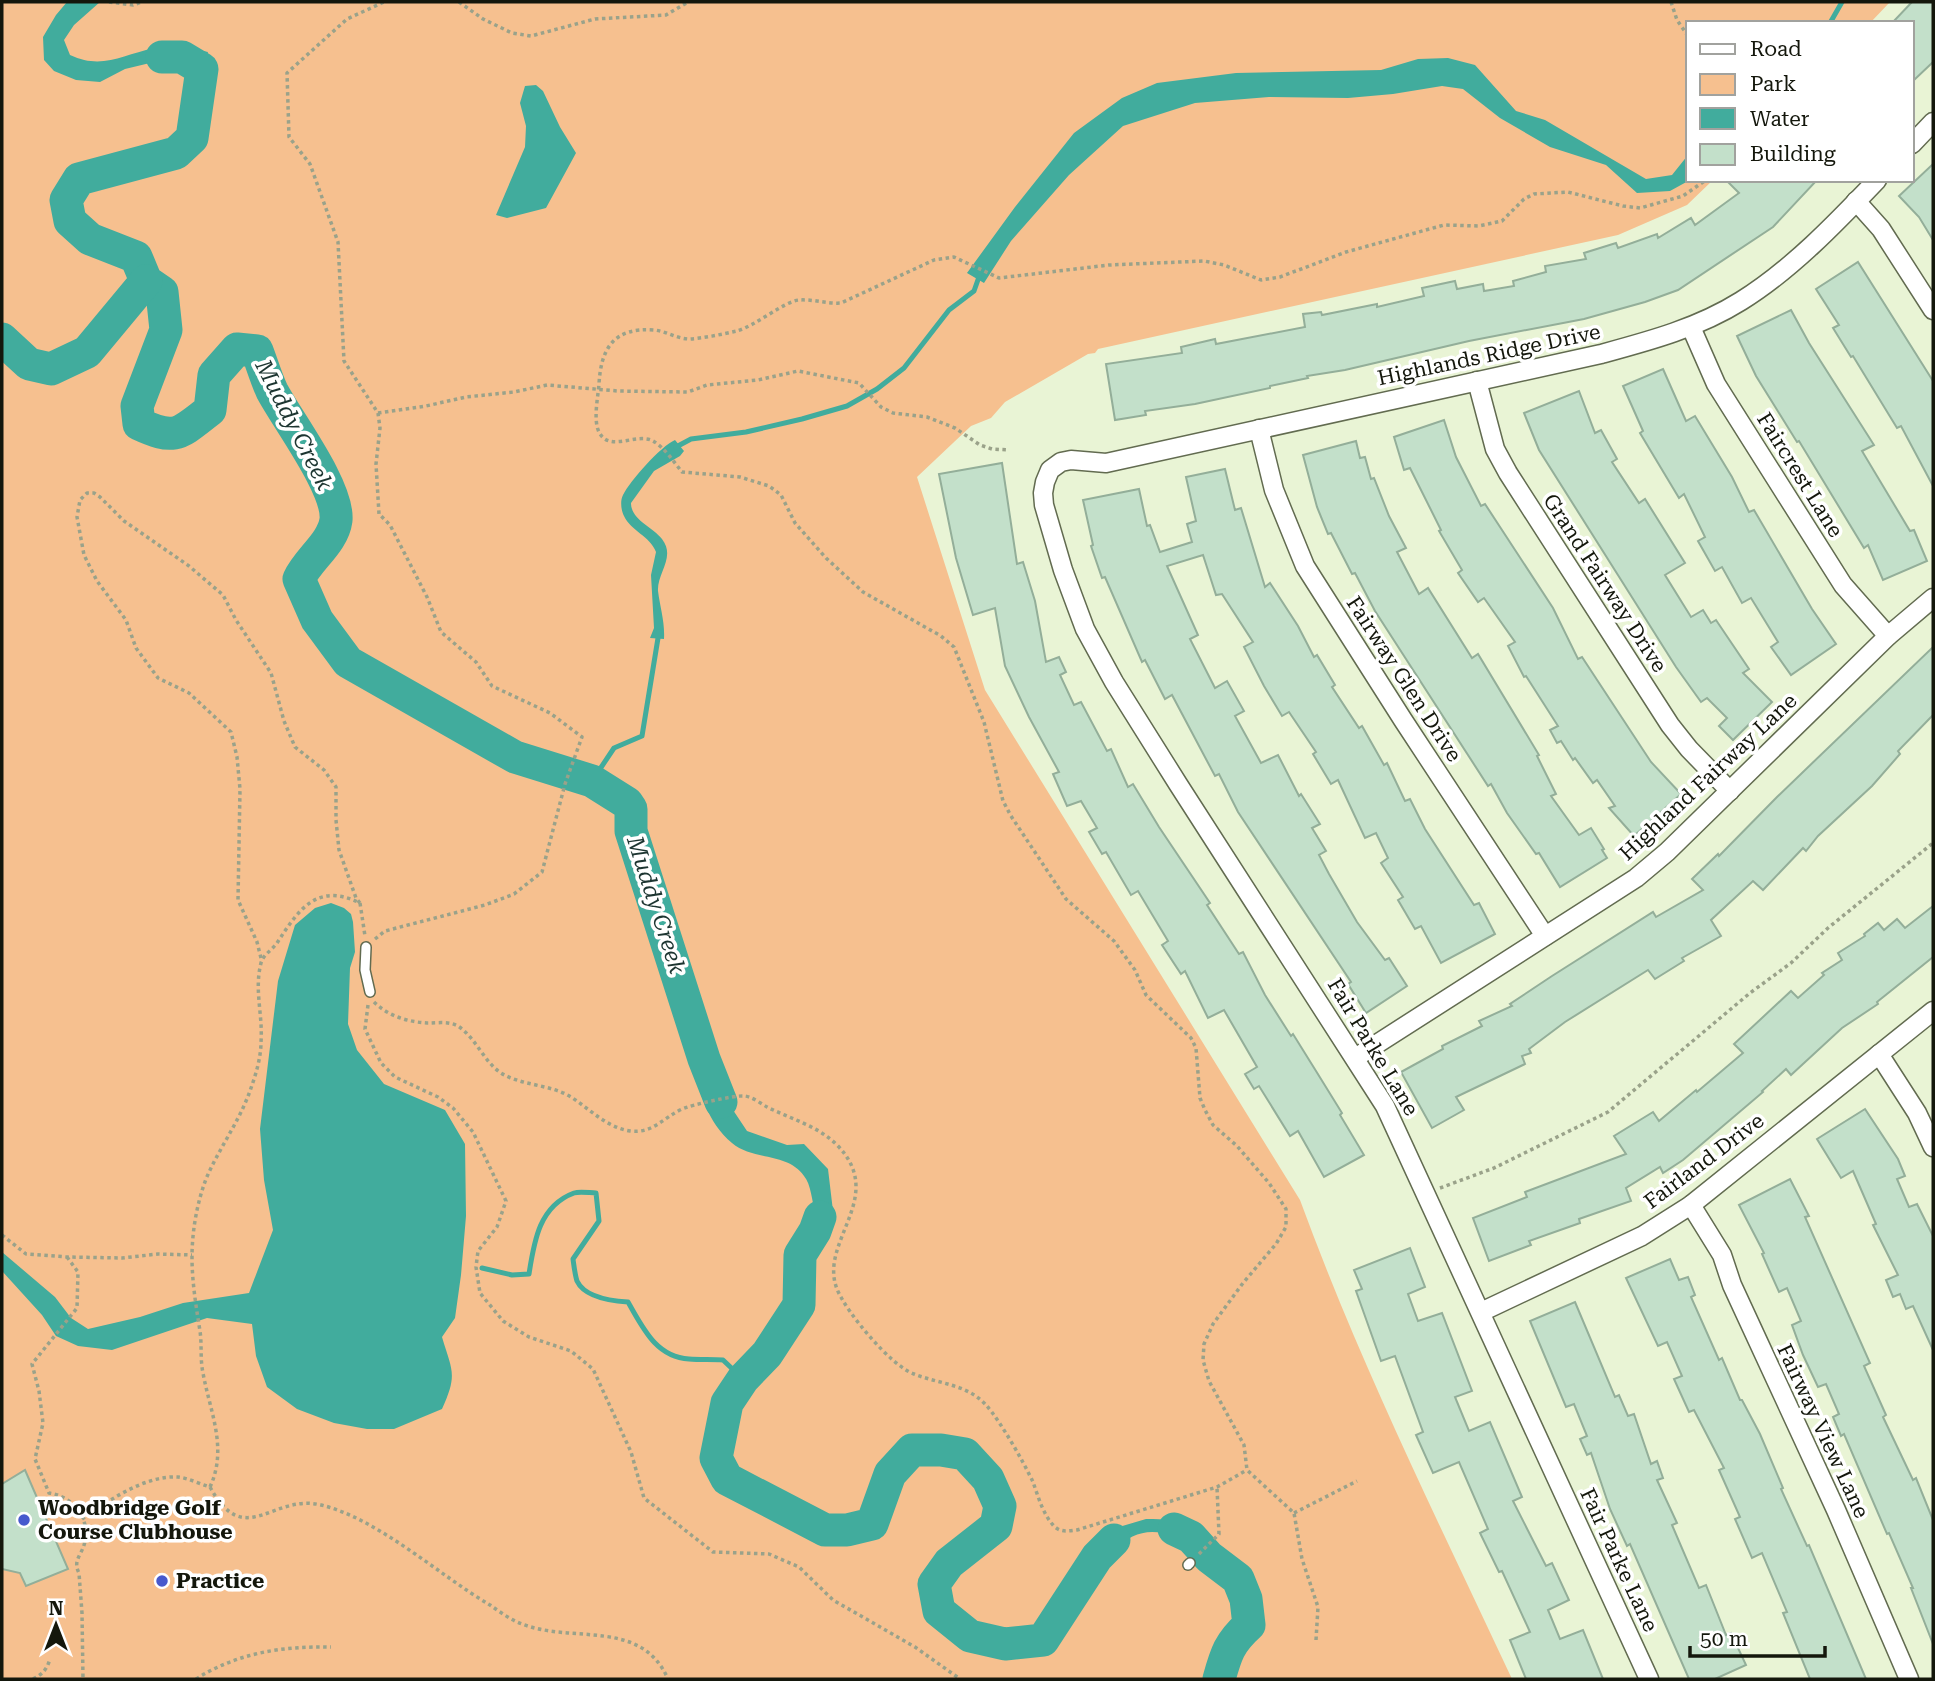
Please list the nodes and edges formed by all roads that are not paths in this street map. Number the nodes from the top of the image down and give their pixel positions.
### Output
1 (1933, 122) edge
2 (1914, 142) edge
3 (1875, 182) edge
4 (1856, 201) junction
5 (1933, 310) edge
6 (1690, 327) junction
7 (1477, 381) junction
8 (1259, 429) junction
9 (1061, 462) joint
10 (1933, 598) edge
11 (1888, 636) junction
12 (1730, 791) junction
13 (1545, 936) junction
14 (366, 947) road end
15 (370, 992) road end
16 (1933, 1011) edge
17 (1880, 1054) junction
18 (1355, 1058) junction
19 (1933, 1147) edge
20 (1691, 1205) junction
21 (1481, 1311) junction
22 (1648, 1679) edge
23 (1909, 1679) edge

1 - 2 street
3 - 4 street, Highlands Ridge Drive
4 - 5 street
4 - 6 street, Highlands Ridge Drive
6 - 7 street, Highlands Ridge Drive
6 - 11 street, Faircrest Lane
7 - 8 street, Highlands Ridge Drive
7 - 12 street, Grand Fairway Drive
8 - 9 street, Highlands Ridge Drive
8 - 13 street, Fairway Glen Drive
9 - 18 street, Fair Parke Lane
10 - 11 street, Highland Fairway Lane
11 - 12 street, Highland Fairway Lane
12 - 13 street, Highland Fairway Lane
13 - 18 street, Highland Fairway Lane
14 - 15 lane
16 - 17 street, Fairland Drive
17 - 19 street
17 - 20 street, Fairland Drive
18 - 21 street, Fair Parke Lane
20 - 21 street, Fairland Drive
20 - 23 street, Fairway View Lane
21 - 22 street, Fair Parke Lane

